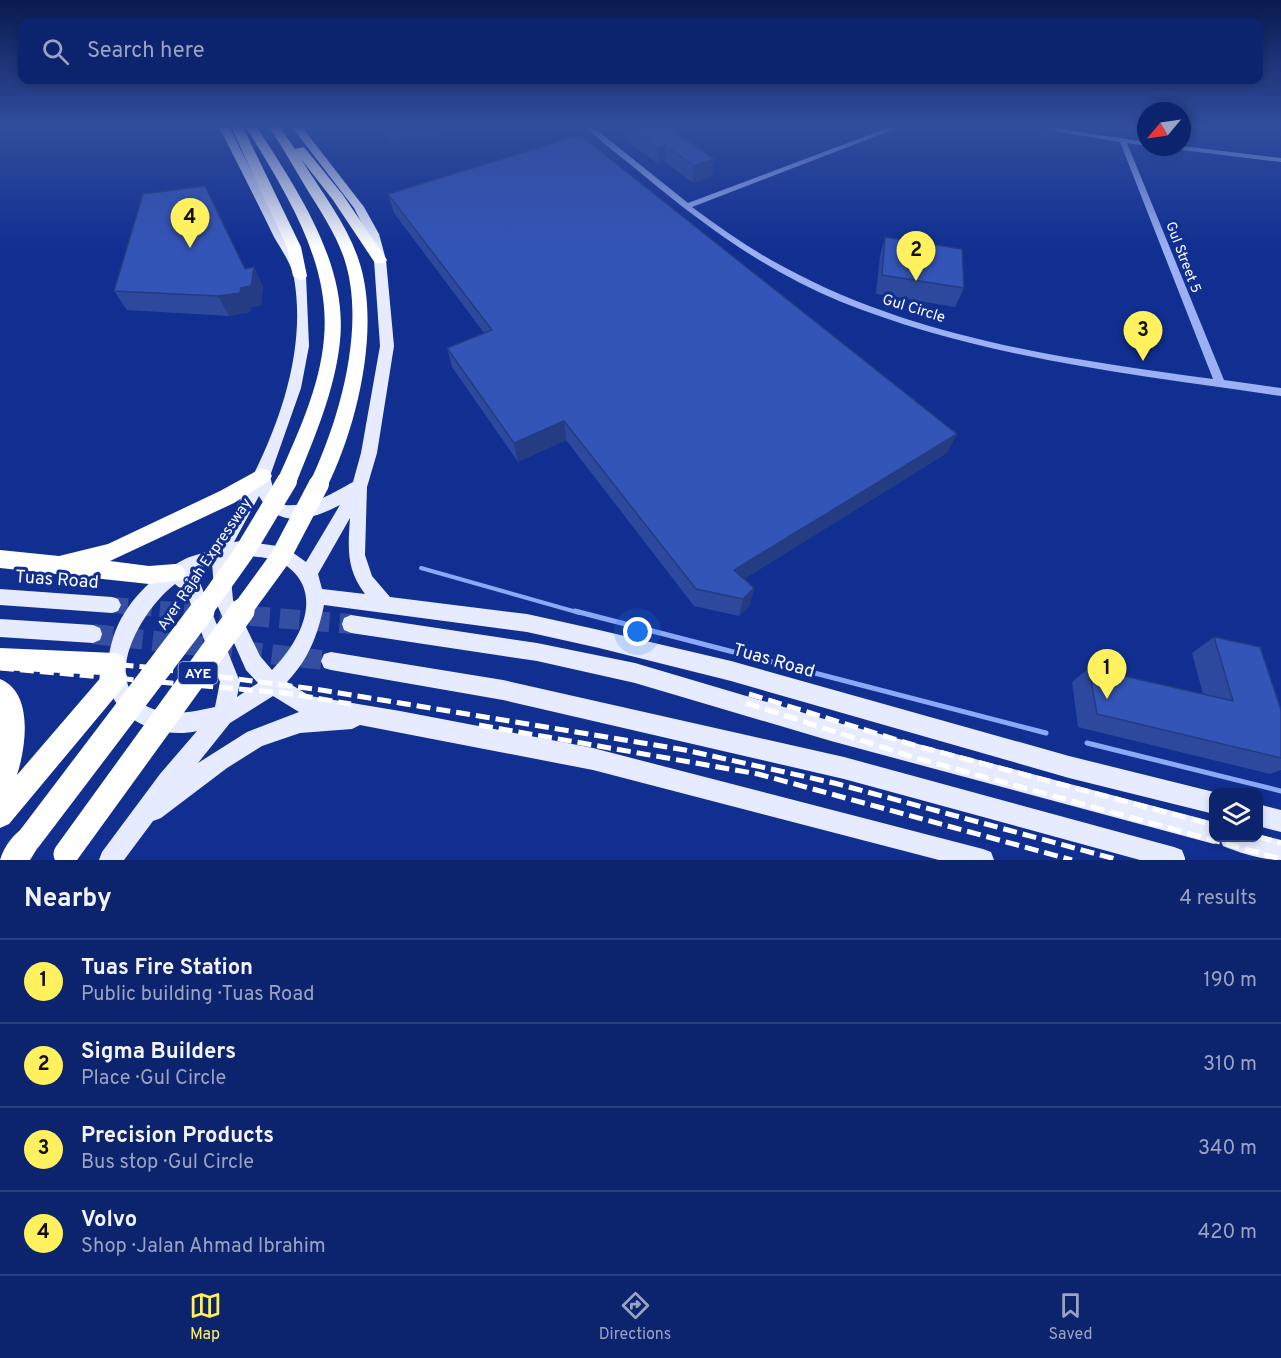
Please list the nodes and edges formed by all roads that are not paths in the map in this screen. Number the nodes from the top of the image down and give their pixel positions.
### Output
1 (244, 167) edge
2 (256, 167) edge
3 (275, 167) edge
4 (300, 167) edge
5 (314, 167) edge
6 (328, 167) edge
7 (639, 167) edge
8 (791, 167) edge
9 (1133, 167) edge
10 (688, 206) junction
11 (380, 260) junction
12 (300, 276) junction
13 (1220, 383) junction
14 (1281, 392) edge
15 (262, 476) junction
16 (360, 486) junction
17 (220, 552) junction
18 (0, 559) edge
19 (56, 566) junction
20 (175, 573) junction
21 (308, 575) junction
22 (316, 596) junction
23 (0, 597) edge
24 (112, 605) tunnel mouth
25 (385, 605) junction
26 (351, 624) tunnel mouth
27 (0, 628) edge
28 (93, 634) tunnel mouth
29 (0, 659) edge
30 (331, 661) tunnel mouth
31 (116, 671) junction
32 (273, 686) junction
33 (0, 691) edge
34 (223, 716) junction
35 (400, 721) junction
36 (0, 787) edge
37 (1209, 802) edge
38 (0, 815) edge
39 (1263, 816) edge
40 (139, 820) junction
41 (1281, 821) edge
42 (1209, 832) edge
43 (1249, 842) edge
44 (21, 849) edge
45 (1281, 851) edge
46 (64, 857) edge
47 (1174, 858) dead end
48 (110, 860) edge
49 (983, 860) edge

1 - 12 main road
2 - 12 highway
3 - 44 highway, Ayer Rajah Expressway / AYE, bridge
4 - 46 highway, AYE, bridge
5 - 11 highway
6 - 11 main road
7 - 10 street, Gul Circle
8 - 10 street
9 - 13 street, Gul Street 5
10 - 13 street, Gul Circle
11 - 16 main road
12 - 15 main road
13 - 14 street, Gul Circle
15 - 16 main road
15 - 17 main road
15 - 19 highway
16 - 21 main road
16 - 25 main road
17 - 20 main road
17 - 21 main road
17 - 32 main road
18 - 19 highway
19 - 20 highway
20 - 31 main road
20 - 34 main road
21 - 22 main road
22 - 25 main road, Tuas Road
22 - 32 main road
23 - 24 main road, Tuas Road
25 - 37 main road, Tuas Road
26 - 42 main road
27 - 28 main road
29 - 31 highway
30 - 47 main road
31 - 34 main road
31 - 38 highway
32 - 34 main road
32 - 35 main road
33 - 36 highway
34 - 40 main road
35 - 40 main road
35 - 49 main road
39 - 41 main road
40 - 48 main road
43 - 45 main road

